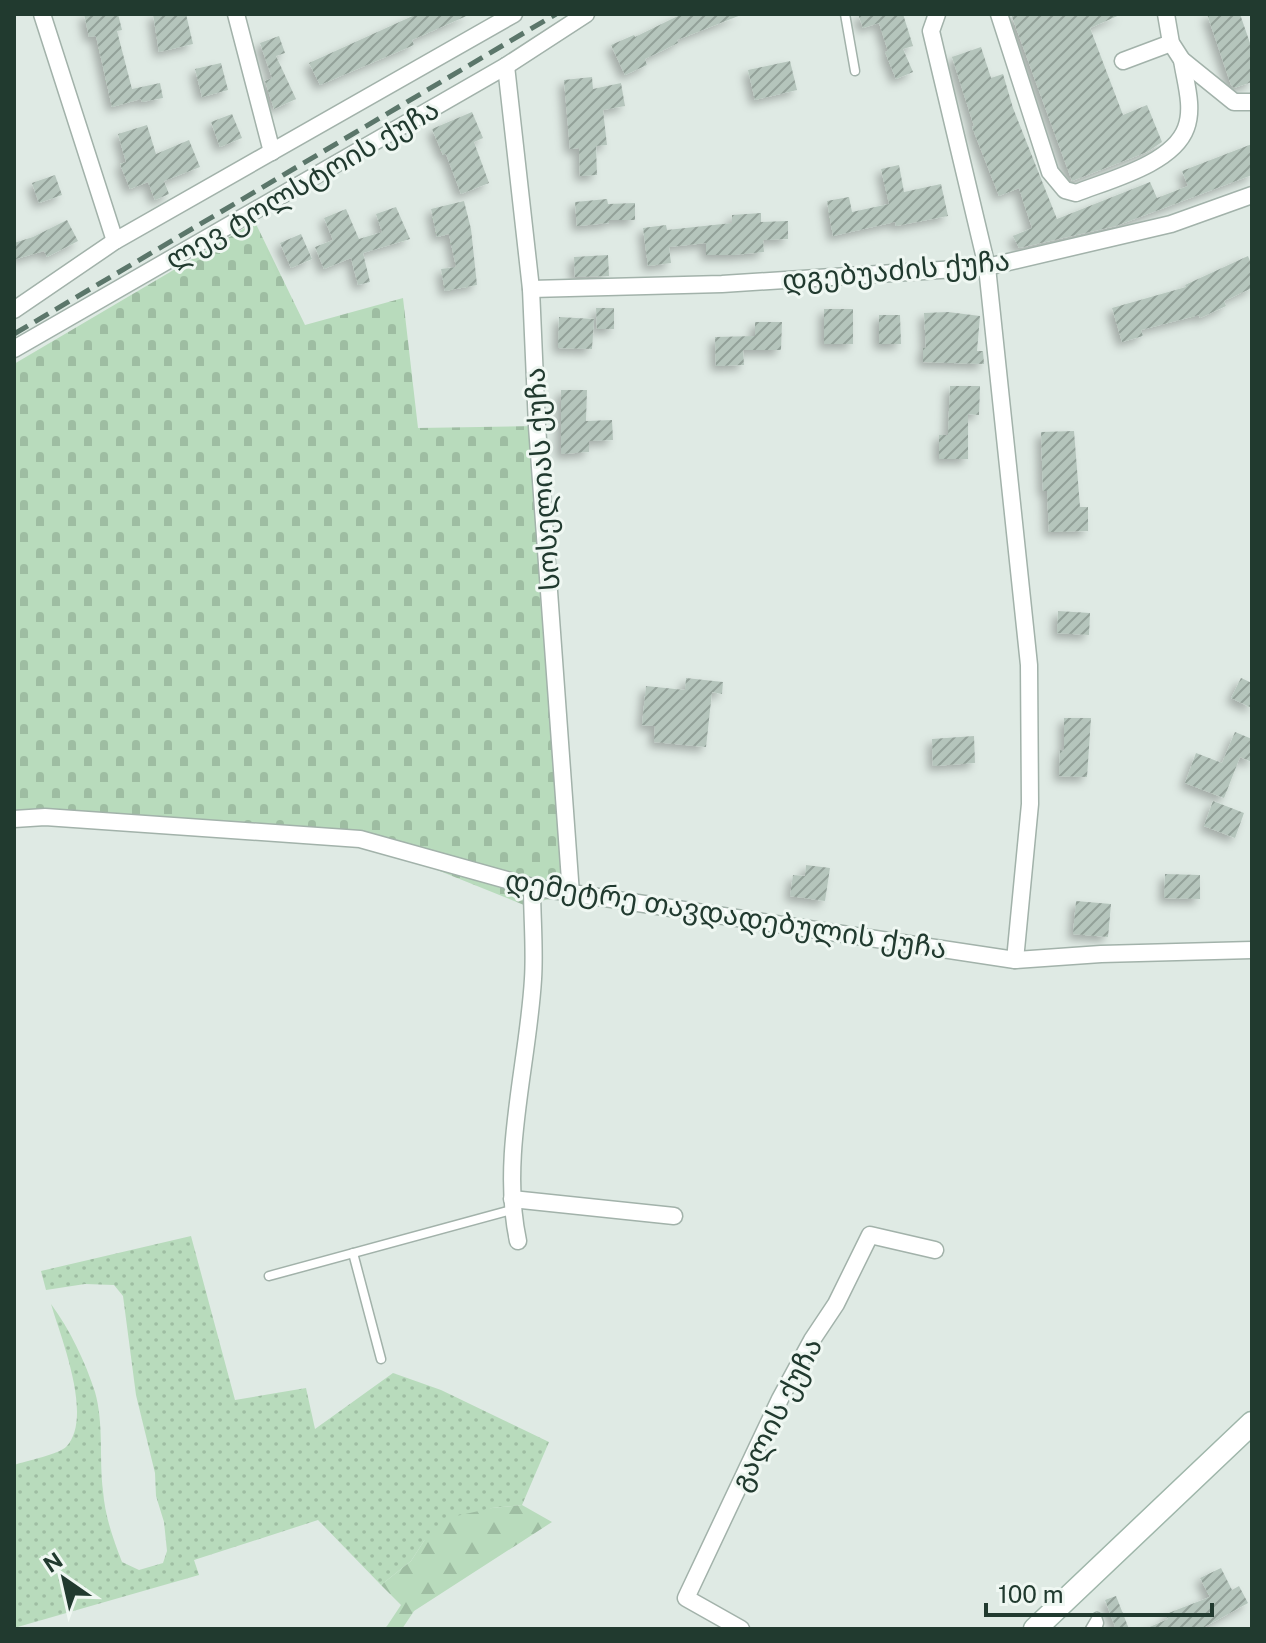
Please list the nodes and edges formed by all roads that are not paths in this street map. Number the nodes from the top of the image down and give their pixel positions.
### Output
1 (42, 14) edge
2 (236, 14) edge
3 (586, 14) edge
4 (845, 14) edge
5 (937, 14) edge
6 (999, 14) edge
7 (1166, 14) edge
8 (511, 15) edge
9 (1171, 43) junction
10 (1182, 60) junction
11 (1123, 61) dead end
12 (506, 66) junction
13 (855, 71) dead end
14 (1252, 102) edge
15 (272, 152) junction
16 (1252, 195) edge
17 (115, 241) junction
18 (987, 267) junction
19 (531, 289) junction
20 (16, 306) edge
21 (14, 349) edge
22 (14, 819) edge
23 (532, 887) junction
24 (571, 894) junction
25 (1252, 950) edge
26 (1015, 960) junction
27 (512, 1204) junction
28 (674, 1216) dead end
29 (518, 1241) dead end
30 (935, 1250) dead end
31 (353, 1253) junction
32 (269, 1276) dead end
33 (381, 1359) dead end
34 (1252, 1423) edge
35 (741, 1629) edge
36 (1035, 1629) edge
37 (1090, 1629) edge
38 (1097, 1629) edge

1 - 17 street
2 - 15 street
3 - 12 street, ლევ ტოლსტოის ქუჩა
4 - 13 lane
5 - 18 street
6 - 10 street
7 - 9 street
8 - 15 street, ლევ ტოლსტოის ქუჩა
9 - 10 street
9 - 11 street
10 - 14 street
12 - 19 street, სოსელიას ქუჩა
12 - 21 street, ლევ ტოლსტოის ქუჩა
15 - 17 street, ლევ ტოლსტოის ქუჩა
16 - 18 street, დგებუაძის ქუჩა
17 - 20 street, ლევ ტოლსტოის ქუჩა
18 - 19 street, დგებუაძის ქუჩა
18 - 26 street
19 - 24 street, სოსელიას ქუჩა
22 - 23 street, დემეტრე თავდადებულის ქუჩა
23 - 24 street, დემეტრე თავდადებულის ქუჩა
23 - 27 street
24 - 26 street, დემეტრე თავდადებულის ქუჩა
25 - 26 street, დემეტრე თავდადებულის ქუჩა
27 - 28 street
27 - 29 street
27 - 31 lane
30 - 35 street, გალის ქუჩა
31 - 32 lane
31 - 33 lane
34 - 36 main road
37 - 38 lane

